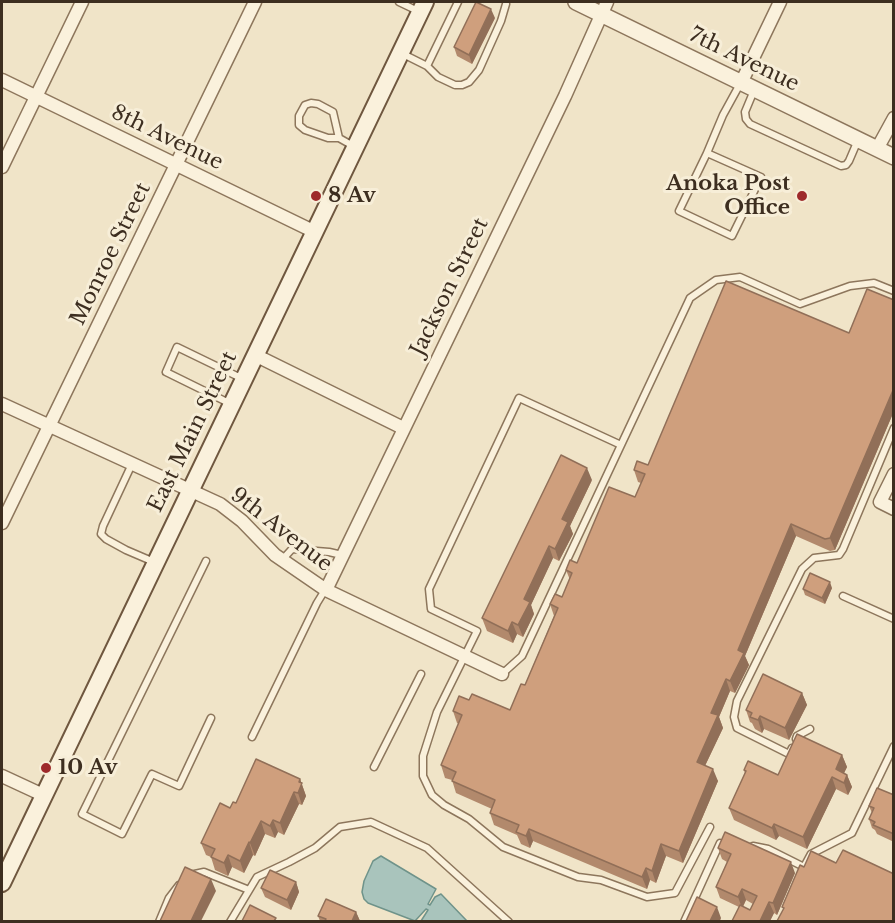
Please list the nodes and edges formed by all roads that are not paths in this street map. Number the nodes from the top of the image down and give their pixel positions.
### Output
1 (82, 2) edge
2 (255, 2) edge
3 (399, 2) edge
4 (458, 2) edge
5 (505, 2) edge
6 (576, 2) edge
7 (780, 2) edge
8 (423, 7) edge
9 (604, 7) edge
10 (401, 53) junction
11 (428, 66) junction
12 (2, 80) edge
13 (748, 84) junction
14 (36, 97) junction
15 (894, 118) edge
16 (339, 138) junction
17 (858, 139) junction
18 (355, 147) junction
19 (877, 149) junction
20 (707, 153) junction
21 (894, 157) edge
22 (177, 165) junction
23 (2, 167) edge
24 (315, 232) junction
25 (894, 291) edge
26 (255, 355) junction
27 (243, 379) junction
28 (2, 404) edge
29 (231, 404) junction
30 (49, 426) junction
31 (403, 428) junction
32 (894, 428) edge
33 (621, 445) junction
34 (132, 464) junction
35 (894, 474) edge
36 (190, 490) junction
37 (894, 509) edge
38 (2, 523) edge
39 (342, 555) junction
40 (282, 560) junction
41 (206, 561) dead end
42 (155, 562) junction
43 (326, 590) junction
44 (843, 596) dead end
45 (894, 619) edge
46 (465, 655) junction
47 (421, 674) dead end
48 (502, 674) joint
49 (211, 718) dead end
50 (810, 729) dead end
51 (252, 737) dead end
52 (894, 746) edge
53 (374, 767) dead end
54 (2, 776) edge
55 (43, 795) junction
56 (710, 827) dead end
57 (728, 837) edge
58 (744, 844) edge
59 (804, 867) junction
60 (800, 876) edge
61 (2, 883) edge
62 (249, 890) junction
63 (159, 921) edge
64 (230, 921) edge
65 (509, 921) edge
66 (684, 921) edge

1 - 14 street
2 - 22 street, Monroe Street
3 - 8 lane
4 - 11 lane
5 - 11 lane
6 - 9 street, 7th Avenue
7 - 13 street
8 - 10 main road, East Main Street
9 - 13 street, 7th Avenue
9 - 31 street, Jackson Street
10 - 11 lane
10 - 18 main road, East Main Street
12 - 14 street, 8th Avenue
13 - 17 street, 7th Avenue
13 - 17 lane
13 - 20 lane
14 - 22 street, 8th Avenue
14 - 23 street
15 - 19 street
16 - 16 lane
16 - 18 lane
17 - 19 street, 7th Avenue
18 - 24 main road, East Main Street
19 - 21 street, 7th Avenue
20 - 20 lane
22 - 24 street, 8th Avenue
22 - 30 street, Monroe Street
24 - 26 main road, East Main Street
25 - 33 lane
26 - 27 main road, East Main Street
26 - 31 street
27 - 29 main road, East Main Street
27 - 29 lane
28 - 30 street, 9th Avenue
29 - 36 main road, East Main Street
30 - 34 street, 9th Avenue
30 - 38 street, Monroe Street
31 - 39 street, Jackson Street
32 - 50 lane
33 - 46 lane
33 - 48 lane
34 - 36 street, 9th Avenue
34 - 42 lane
35 - 37 street
36 - 40 street, 9th Avenue
36 - 42 main road, East Main Street
39 - 40 lane
39 - 43 street, Jackson Street
40 - 43 street, 9th Avenue
41 - 49 lane
42 - 55 main road, East Main Street
43 - 46 street, 9th Avenue
43 - 51 lane
44 - 45 lane
46 - 48 street, 9th Avenue
46 - 56 lane
47 - 53 lane
52 - 59 lane
54 - 55 street
55 - 61 main road, East Main Street
57 - 66 lane
58 - 59 lane
59 - 60 lane
62 - 63 lane
62 - 64 lane
62 - 65 lane

